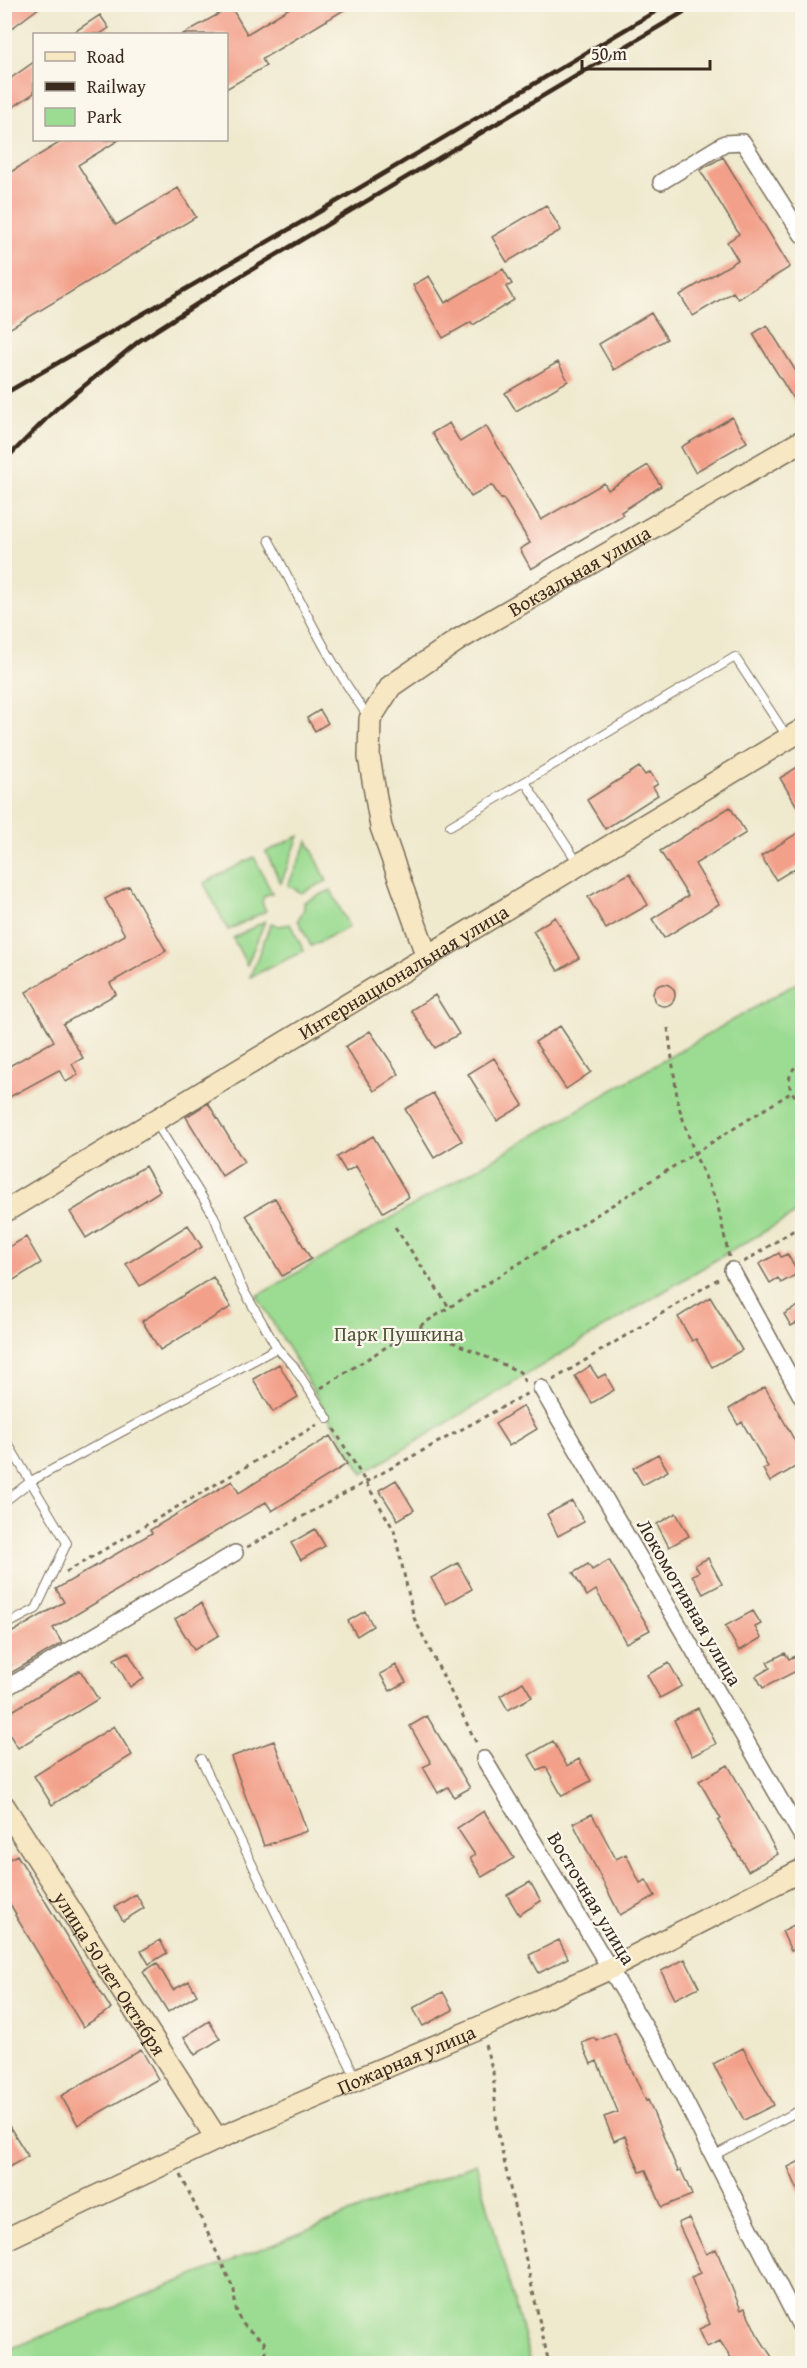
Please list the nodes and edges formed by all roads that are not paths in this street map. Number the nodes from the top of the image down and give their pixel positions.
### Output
1 (661, 182) dead end
2 (802, 235) edge
3 (802, 441) edge
4 (269, 540) dead end
5 (370, 719) junction
6 (796, 734) edge
7 (525, 782) junction
8 (450, 826) dead end
9 (580, 865) junction
10 (427, 957) junction
11 (155, 1122) junction
12 (4, 1212) edge
13 (732, 1270) road end
14 (277, 1348) junction
15 (536, 1390) road end
16 (802, 1398) edge
17 (328, 1419) road end
18 (4, 1437) edge
19 (31, 1480) junction
20 (4, 1502) edge
21 (235, 1553) road end
22 (4, 1626) edge
23 (4, 1689) edge
24 (201, 1759) dead end
25 (484, 1759) road end
26 (4, 1806) edge
27 (802, 1837) edge
28 (802, 1870) edge
29 (609, 1969) junction
30 (357, 2079) junction
31 (802, 2109) edge
32 (217, 2139) junction
33 (713, 2156) junction
34 (4, 2240) edge
35 (802, 2330) edge

1 - 2 street
3 - 5 street, Вокзальная улица
4 - 5 lane
5 - 10 street
6 - 7 lane
6 - 9 street, Интернациональная улица
7 - 8 lane
7 - 9 lane
9 - 10 street, Интернациональная улица
10 - 11 street, Интернациональная улица
11 - 12 street, Интернациональная улица
11 - 14 lane
13 - 16 street
14 - 17 lane
14 - 19 lane
15 - 27 street, Локомотивная улица
18 - 19 lane
19 - 20 lane
19 - 22 lane
21 - 23 street
24 - 30 lane
25 - 29 street, Восточная улица
26 - 32 street, улица 50 лет Октября
28 - 29 street, Пожарная улица
29 - 30 street, Пожарная улица
29 - 33 street, Восточная улица
30 - 32 street, Пожарная улица
31 - 33 lane
32 - 34 street, Пожарная улица
33 - 35 street, Восточная улица

